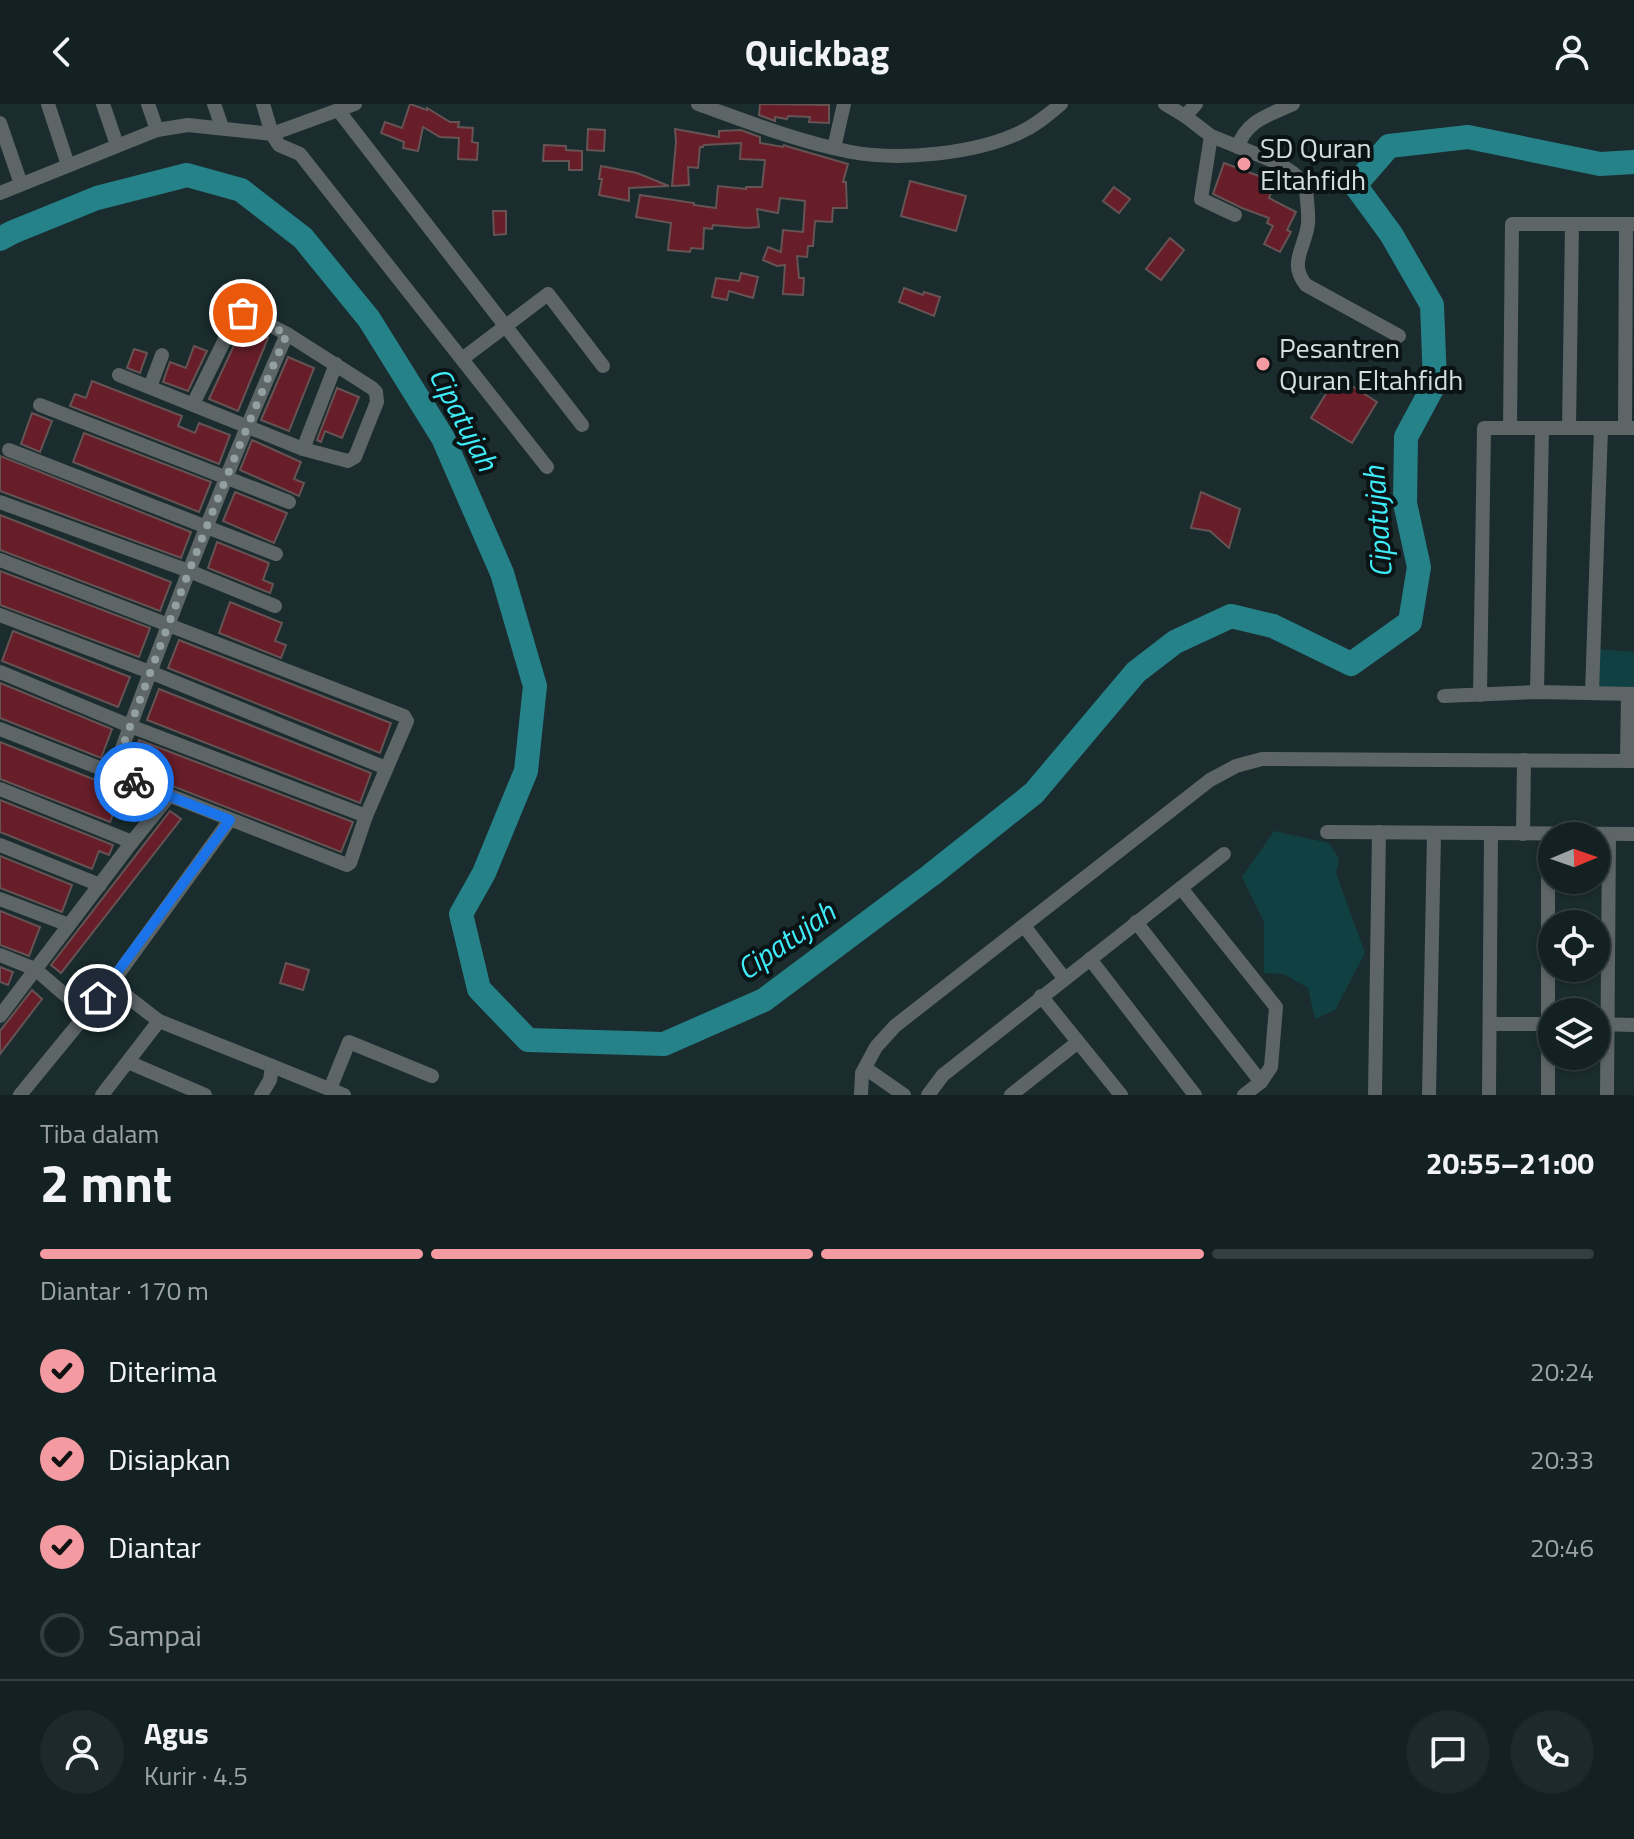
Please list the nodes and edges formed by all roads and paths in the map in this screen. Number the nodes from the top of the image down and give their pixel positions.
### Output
1 (48, 104) edge
2 (103, 104) edge
3 (148, 104) edge
4 (214, 104) edge
5 (263, 104) edge
6 (355, 104) edge
7 (698, 104) edge
8 (844, 104) edge
9 (1061, 104) edge
10 (1165, 104) edge
11 (1196, 104) edge
12 (1293, 104) edge
13 (338, 110) junction
14 (1185, 116) junction
15 (0, 123) edge
16 (222, 127) junction
17 (157, 130) junction
18 (272, 134) junction
19 (1211, 136) junction
20 (117, 145) junction
21 (1238, 147) junction
22 (834, 148) junction
23 (68, 165) junction
24 (21, 184) junction
25 (0, 193) edge
26 (1235, 215) dead end
27 (1572, 224) junction
28 (1630, 224) edge
29 (505, 326) junction
30 (287, 334) junction
31 (1399, 336) dead end
32 (162, 355) dead end
33 (462, 359) junction
34 (336, 364) junction
35 (603, 366) dead end
36 (119, 375) dead end
37 (150, 387) junction
38 (193, 404) junction
39 (40, 405) dead end
40 (246, 425) junction
41 (582, 425) dead end
42 (1510, 428) junction
43 (1542, 428) junction
44 (1569, 428) junction
45 (1601, 428) junction
46 (1629, 428) edge
47 (303, 449) junction
48 (9, 450) dead end
49 (547, 467) dead end
50 (227, 477) junction
51 (0, 502) edge
52 (289, 502) dead end
53 (206, 527) junction
54 (276, 554) dead end
55 (0, 560) edge
56 (189, 571) junction
57 (275, 606) dead end
58 (0, 615) edge
59 (168, 624) junction
60 (0, 672) edge
61 (150, 672) junction
62 (1537, 692) junction
63 (1592, 693) junction
64 (1631, 694) edge
65 (1480, 695) junction
66 (1444, 696) dead end
67 (130, 726) junction
68 (0, 729) edge
69 (1524, 760) junction
70 (1631, 761) edge
71 (386, 768) junction
72 (113, 773) junction
73 (0, 789) edge
74 (169, 796) junction
75 (366, 816) junction
76 (230, 820) junction
77 (1327, 832) dead end
78 (1379, 832) junction
79 (1434, 833) junction
80 (1491, 833) junction
81 (1523, 834) junction
82 (1538, 834) edge
83 (1610, 834) edge
84 (1634, 834) edge
85 (132, 842) junction
86 (0, 845) edge
87 (1224, 854) dead end
88 (100, 885) junction
89 (1181, 888) junction
90 (1549, 894) edge
91 (1607, 894) edge
92 (0, 899) edge
93 (1136, 922) junction
94 (69, 925) junction
95 (1024, 926) junction
96 (0, 955) edge
97 (1090, 959) junction
98 (35, 969) junction
99 (1064, 978) junction
100 (111, 984) junction
101 (1041, 996) junction
102 (1550, 998) edge
103 (1603, 998) edge
104 (1, 1013) edge
105 (86, 1013) junction
106 (159, 1021) junction
107 (1490, 1024) junction
108 (1538, 1024) edge
109 (1610, 1024) edge
110 (1634, 1025) edge
111 (1078, 1042) junction
112 (128, 1062) junction
113 (272, 1066) junction
114 (865, 1068) junction
115 (1549, 1070) edge
116 (1605, 1070) edge
117 (432, 1076) dead end
118 (1261, 1082) junction
119 (337, 1092) edge
120 (1115, 1093) edge
121 (20, 1095) edge
122 (102, 1095) edge
123 (205, 1095) edge
124 (261, 1095) edge
125 (861, 1095) edge
126 (904, 1095) edge
127 (928, 1095) edge
128 (1011, 1095) edge
129 (1195, 1095) edge
130 (1244, 1095) edge
131 (1375, 1095) edge
132 (1429, 1095) edge
133 (1489, 1095) edge
134 (1548, 1095) edge
135 (1607, 1095) edge

1 - 23 street
2 - 20 street
3 - 17 street
4 - 16 street
5 - 18 street
6 - 13 street
7 - 22 street
8 - 22 street
9 - 22 street
10 - 14 street
11 - 14 street
12 - 21 street
13 - 18 street
13 - 29 street
14 - 19 street
15 - 24 street
16 - 17 street
16 - 18 street
17 - 20 street
18 - 33 street
19 - 21 street
19 - 26 street
20 - 23 street
21 - 31 street
23 - 24 street
24 - 25 street
27 - 28 street
27 - 42 street
27 - 44 street
28 - 46 street
29 - 33 street
29 - 35 street
29 - 41 street
30 - 34 street
30 - 38 street
30 - 40 street
32 - 37 street
33 - 49 street
34 - 47 street
34 - 47 street
36 - 37 street
37 - 38 street
38 - 40 street
39 - 50 street
40 - 47 street
40 - 50 street
42 - 43 street
42 - 65 street
43 - 44 street
43 - 62 street
44 - 45 street
45 - 46 street
45 - 63 street
48 - 53 street
50 - 52 street
50 - 53 street
51 - 56 street
53 - 54 street
53 - 56 street
55 - 59 street
56 - 57 street
56 - 59 street
58 - 61 street
59 - 61 street
59 - 71 street
60 - 67 street
61 - 67 street
61 - 71 street
62 - 63 street
62 - 65 street
63 - 64 street
64 - 70 street
65 - 66 street
67 - 72 street
67 - 75 street
68 - 72 street
69 - 70 street
69 - 81 street
69 - 95 street
71 - 75 street
72 - 74 street
73 - 85 street
74 - 76 street
74 - 85 street
75 - 76 street
76 - 100 street
77 - 78 street
78 - 79 street
78 - 131 street
79 - 80 street
79 - 132 street
80 - 81 street
80 - 107 street
81 - 82 street
83 - 84 street
85 - 88 street
86 - 88 street
87 - 89 street
88 - 94 street
89 - 93 street
89 - 118 street
90 - 102 street
91 - 103 street
92 - 94 street
93 - 97 street
93 - 118 street
94 - 98 street
95 - 99 street
95 - 114 street
96 - 98 street
97 - 99 street
97 - 129 street
98 - 104 street
98 - 105 street
99 - 101 street
100 - 105 street
100 - 106 street
101 - 111 street
101 - 127 street
105 - 121 street
106 - 112 street
106 - 113 street
107 - 108 street
107 - 133 street
109 - 110 street
111 - 120 street
111 - 128 street
112 - 122 street
112 - 123 street
113 - 119 street
113 - 124 street
114 - 125 street
114 - 126 street
115 - 134 street
116 - 135 street
117 - 119 street
118 - 130 street

